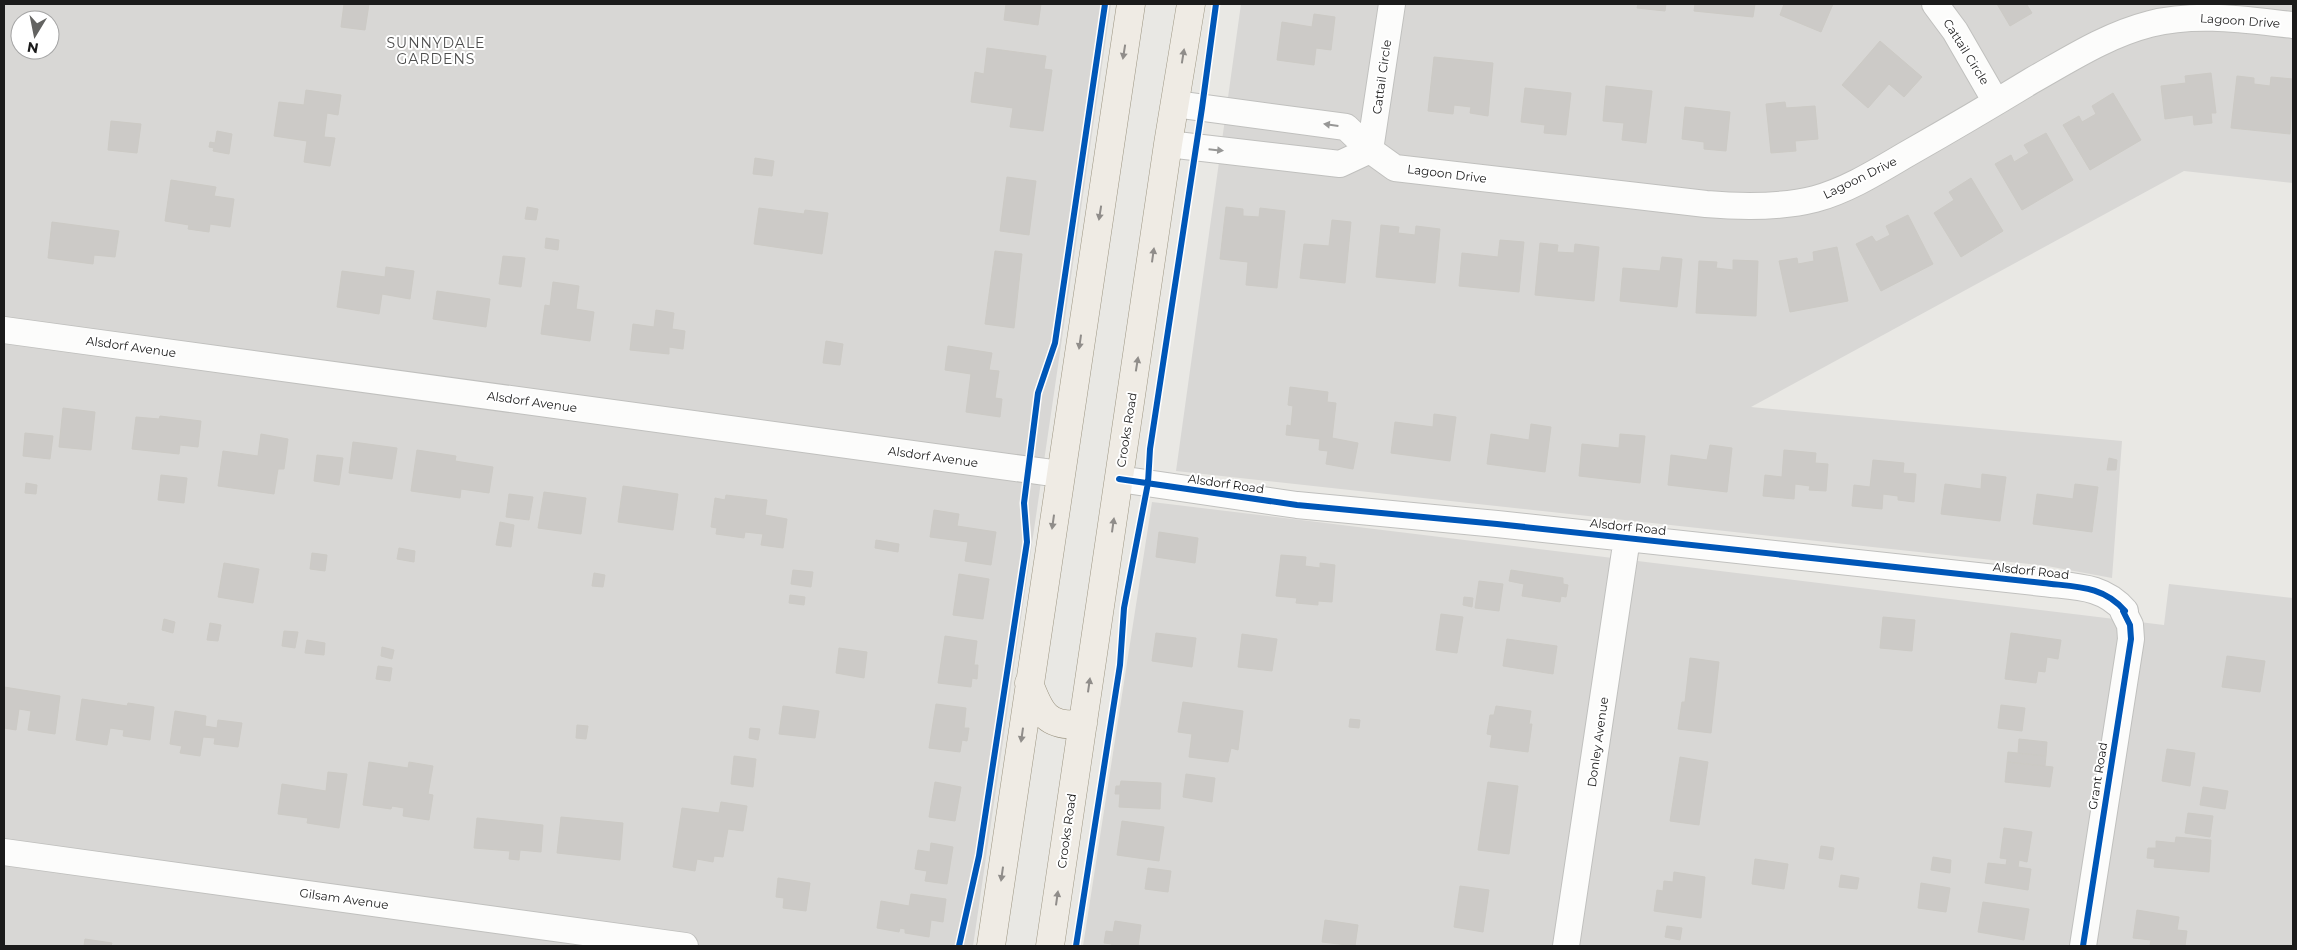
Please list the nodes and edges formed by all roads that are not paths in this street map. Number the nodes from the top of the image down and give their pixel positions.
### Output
1 (1131, 4) edge
2 (1392, 4) edge
3 (1935, 4) edge
4 (1190, 6) edge
5 (2293, 25) edge
6 (1996, 102) junction
7 (1175, 104) junction
8 (1168, 144) junction
9 (1370, 150) junction
10 (4, 330) edge
11 (1060, 474) junction
12 (1119, 479) junction
13 (1627, 538) junction
14 (2123, 611) joint
15 (1030, 683) junction
16 (1083, 724) junction
17 (4, 852) edge
18 (684, 946) edge
19 (991, 946) edge
20 (1050, 946) edge
21 (1566, 946) edge
22 (2083, 946) edge

1 -> 11 main road
2 - 9 street, Cattail Circle
3 - 6 street, Cattail Circle
7 -> 4 main road, Crooks Road
5 - 6 street, Lagoon Drive
6 - 9 street, Lagoon Drive
7 - 8 main road, Crooks Road
9 -> 7 street, Lagoon Drive
8 -> 9 street
12 -> 8 main road, Crooks Road
10 - 11 street, Alsdorf Avenue
11 -> 15 main road
12 - 13 street, Alsdorf Road
16 -> 12 main road, Crooks Road
13 - 14 street, Alsdorf Road
13 - 21 street, Donley Avenue
14 - 22 street, Grant Road
15 - 16 main road
15 -> 19 main road
20 -> 16 main road, Crooks Road
17 - 18 street, Gilsam Avenue

